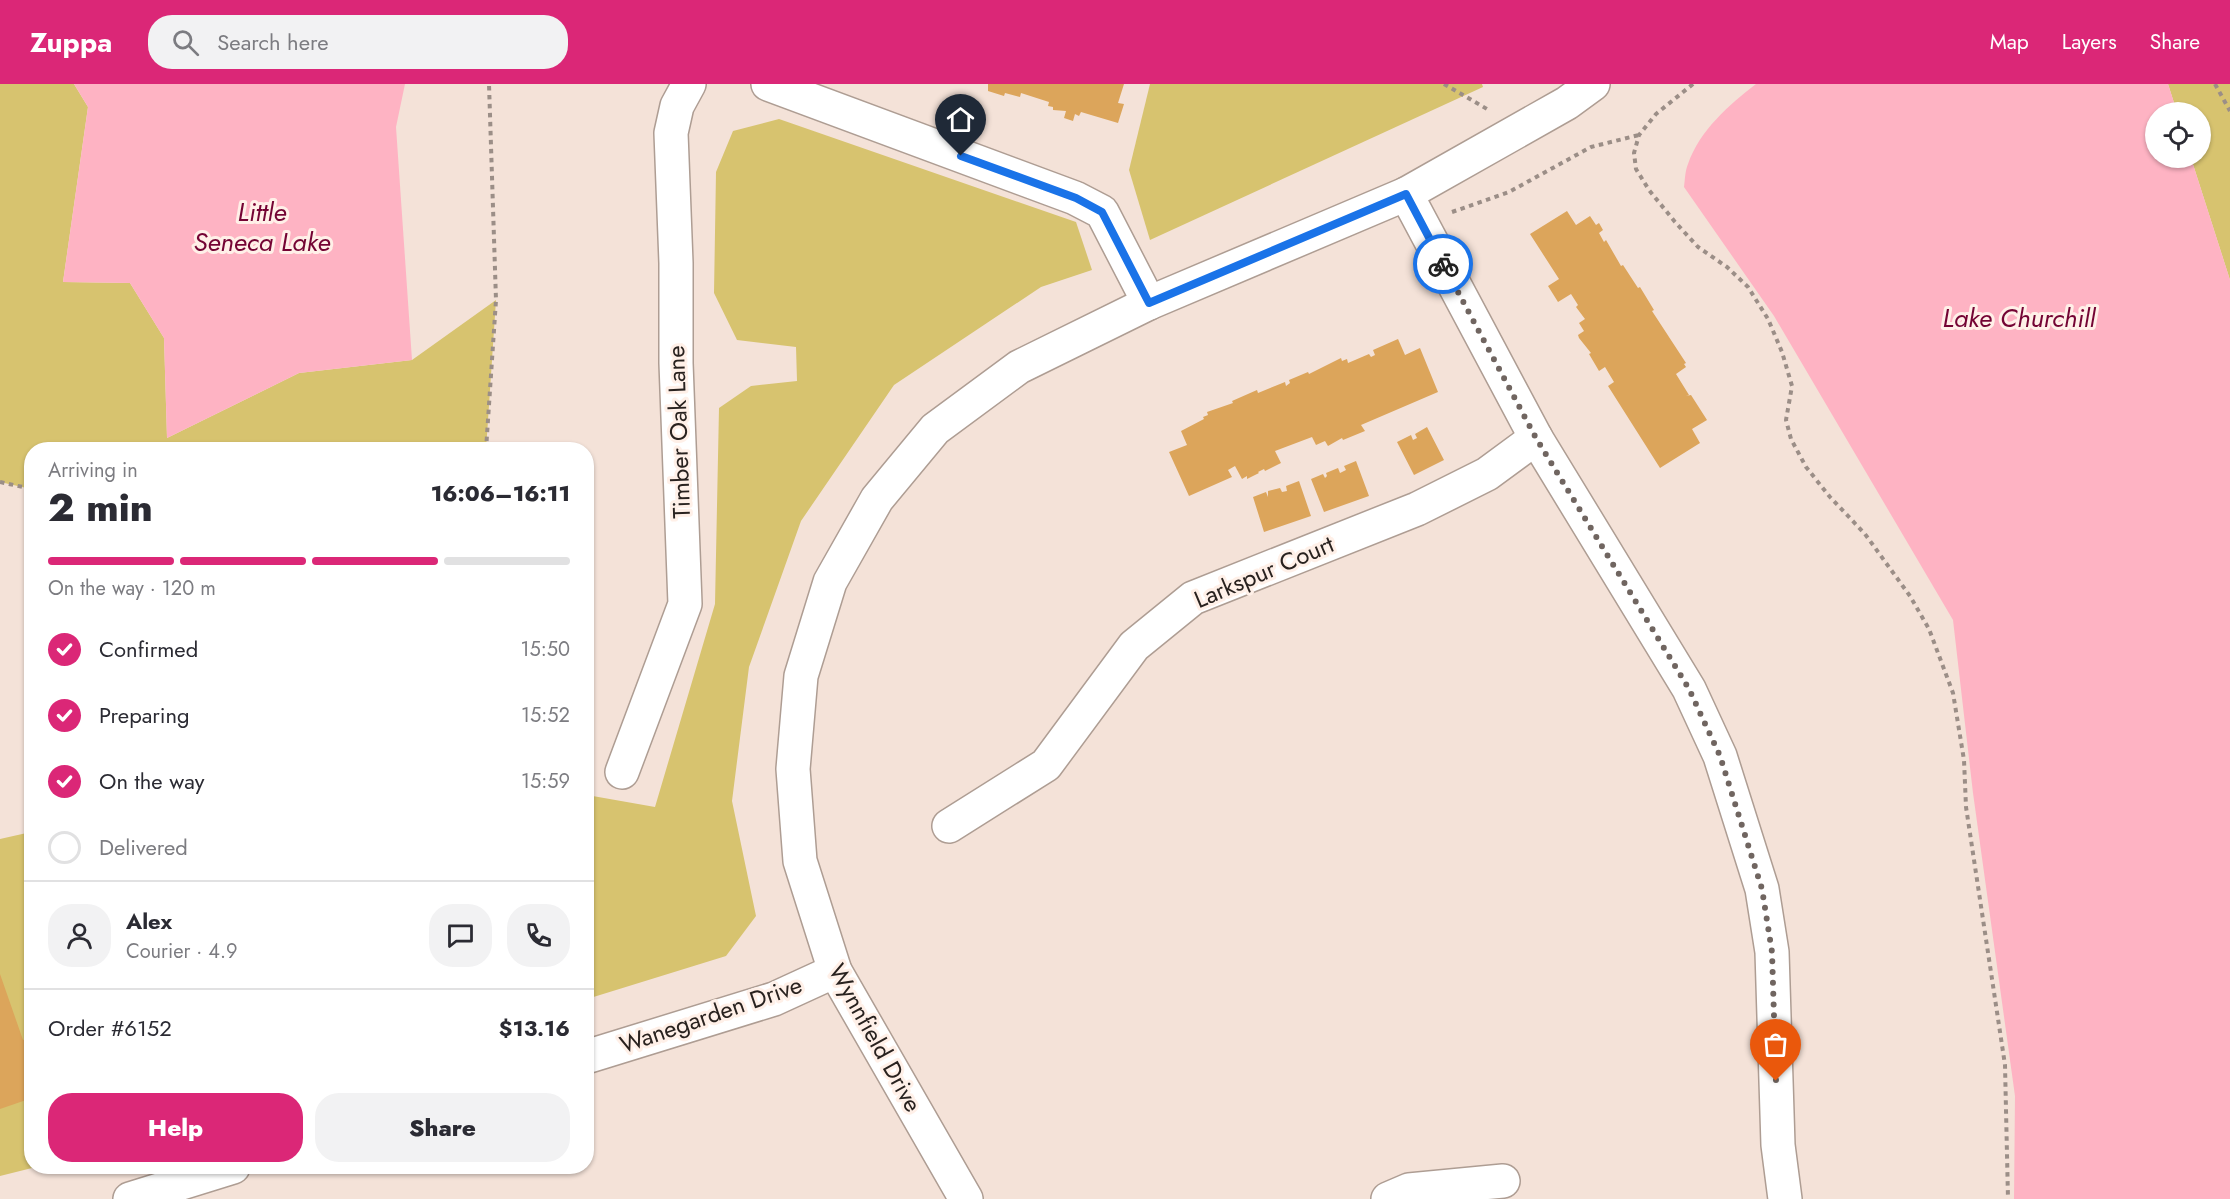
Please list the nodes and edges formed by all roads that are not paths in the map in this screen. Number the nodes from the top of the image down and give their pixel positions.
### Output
1 (688, 84) edge
2 (768, 84) edge
3 (1593, 84) edge
4 (1406, 194) junction
5 (1149, 303) junction
6 (1536, 438) junction
7 (622, 772) dead end
8 (950, 826) dead end
9 (835, 970) junction
10 (594, 1055) edge
11 (210, 1174) edge
12 (1503, 1181) dead end
13 (130, 1199) edge
14 (966, 1199) edge
15 (1388, 1199) edge
16 (1785, 1199) edge

1 - 7 street, Timber Oak Lane
2 - 5 street
3 - 4 street, Wynnfield Drive
4 - 5 street, Wynnfield Drive
4 - 6 street
5 - 9 street, Wynnfield Drive
6 - 8 street, Larkspur Court
6 - 16 street
9 - 10 street, Wanegarden Drive
9 - 14 street, Wynnfield Drive
11 - 13 street
12 - 15 street

